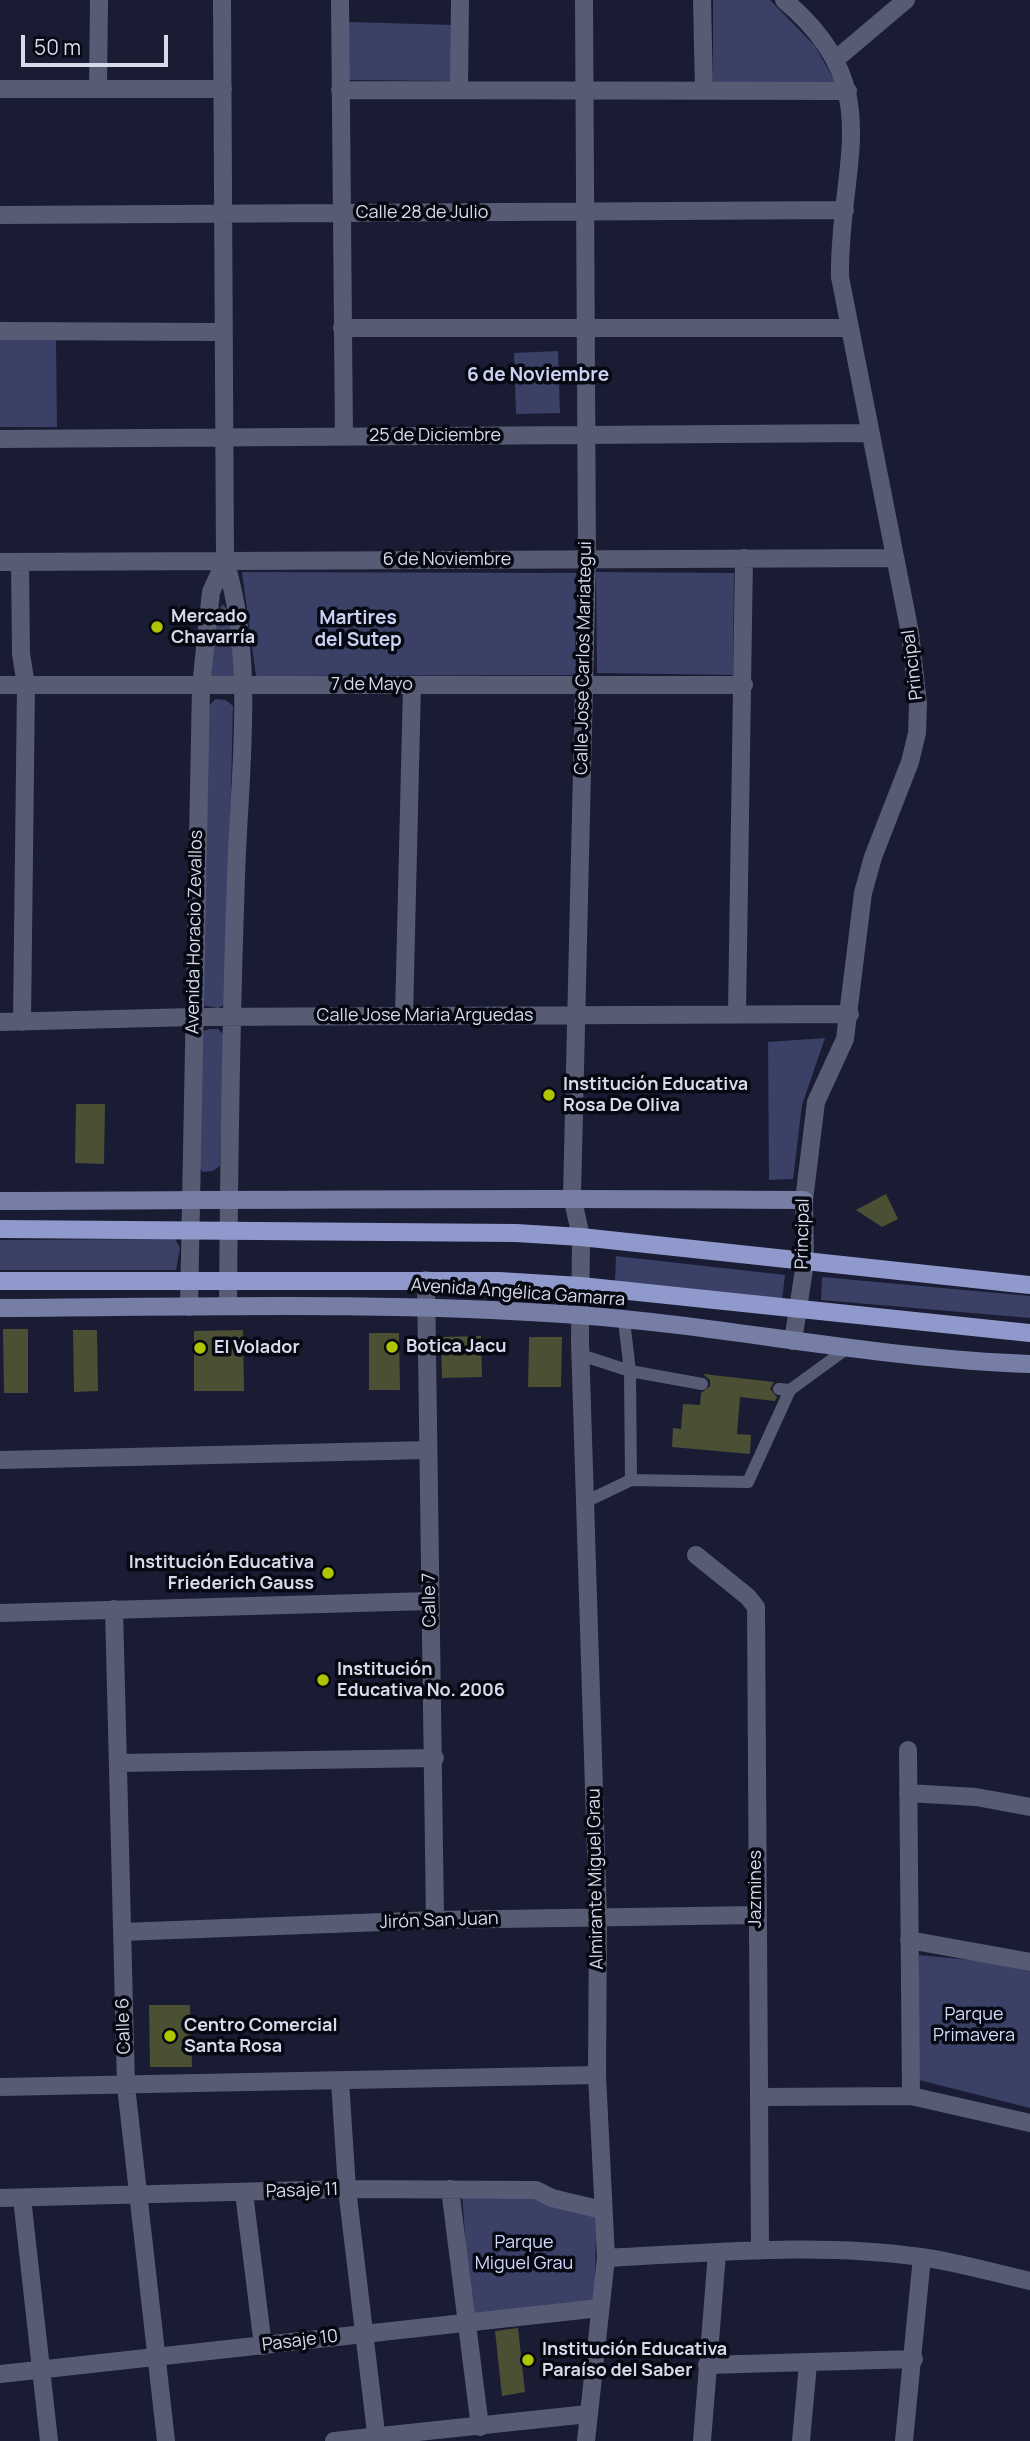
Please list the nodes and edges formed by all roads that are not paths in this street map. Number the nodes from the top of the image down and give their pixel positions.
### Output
1 (99, 0) edge
2 (222, 0) edge
3 (340, 0) edge
4 (460, 0) edge
5 (584, 0) edge
6 (702, 0) edge
7 (783, 0) edge
8 (906, 0) edge
9 (835, 60) junction
10 (0, 89) edge
11 (98, 89) junction
12 (222, 89) junction
13 (340, 90) junction
14 (459, 90) junction
15 (584, 90) junction
16 (704, 90) junction
17 (848, 91) junction
18 (845, 210) junction
19 (585, 212) junction
20 (341, 213) junction
21 (222, 214) junction
22 (0, 215) edge
23 (586, 326) junction
24 (342, 328) junction
25 (848, 328) junction
26 (0, 331) edge
27 (222, 332) junction
28 (870, 433) junction
29 (586, 435) junction
30 (344, 437) junction
31 (222, 438) junction
32 (0, 439) edge
33 (744, 558) junction
34 (894, 558) junction
35 (587, 559) junction
36 (225, 561) junction
37 (0, 562) edge
38 (20, 562) junction
39 (0, 685) edge
40 (26, 685) junction
41 (242, 685) junction
42 (412, 685) junction
43 (744, 685) junction
44 (201, 686) junction
45 (583, 686) junction
46 (737, 1013) junction
47 (575, 1014) junction
48 (850, 1014) junction
49 (404, 1016) junction
50 (192, 1017) junction
51 (232, 1017) junction
52 (22, 1021) junction
53 (0, 1022) edge
54 (572, 1196) junction
55 (189, 1200) junction
56 (229, 1200) junction
57 (804, 1200) junction
58 (0, 1201) edge
59 (0, 1229) edge
60 (189, 1230) junction
61 (229, 1230) junction
62 (581, 1237) junction
63 (805, 1263) junction
64 (426, 1280) junction
65 (228, 1281) junction
66 (0, 1282) edge
67 (189, 1282) junction
68 (1030, 1285) edge
69 (581, 1286) junction
70 (228, 1306) junction
71 (427, 1306) junction
72 (189, 1307) junction
73 (0, 1308) edge
74 (797, 1310) junction
75 (580, 1315) junction
76 (624, 1321) junction
77 (1030, 1333) edge
78 (793, 1341) junction
79 (849, 1347) junction
80 (581, 1355) junction
81 (1030, 1364) edge
82 (630, 1371) junction
83 (702, 1384) dead end
84 (428, 1450) junction
85 (0, 1460) edge
86 (631, 1480) junction
87 (585, 1502) junction
88 (696, 1555) dead end
89 (430, 1601) junction
90 (114, 1609) junction
91 (0, 1612) edge
92 (908, 1750) dead end
93 (435, 1758) junction
94 (119, 1763) junction
95 (908, 1793) junction
96 (1030, 1807) edge
97 (755, 1915) junction
98 (598, 1917) junction
99 (435, 1920) junction
100 (122, 1932) junction
101 (909, 1940) junction
102 (1030, 1962) edge
103 (597, 2075) junction
104 (340, 2081) junction
105 (0, 2087) edge
106 (126, 2087) junction
107 (911, 2096) junction
108 (760, 2097) junction
109 (1030, 2123) edge
110 (347, 2189) junction
111 (450, 2189) junction
112 (244, 2193) junction
113 (137, 2196) junction
114 (22, 2198) junction
115 (0, 2199) edge
116 (602, 2210) junction
117 (760, 2250) junction
118 (718, 2253) junction
119 (922, 2257) junction
120 (606, 2258) junction
121 (1030, 2281) edge
122 (600, 2308) junction
123 (467, 2324) junction
124 (363, 2334) junction
125 (262, 2346) junction
126 (156, 2358) junction
127 (914, 2359) junction
128 (808, 2364) junction
129 (707, 2365) junction
130 (42, 2370) junction
131 (0, 2374) edge
132 (588, 2414) junction
133 (480, 2427) junction
134 (377, 2438) edge
135 (50, 2441) edge
136 (166, 2441) edge
137 (334, 2441) edge
138 (586, 2441) edge
139 (702, 2441) edge
140 (801, 2441) edge
141 (904, 2441) edge

1 - 11 street
2 - 12 street, Avenida Horacio Zevallos
3 - 13 street
4 - 14 street
5 - 15 street, Calle Jose Carlos Mariategui
6 - 16 street
7 - 9 street, Principal
8 - 9 street
9 - 17 street, Principal
10 - 11 street
11 - 12 street
12 - 21 street, Avenida Horacio Zevallos
13 - 14 street
13 - 20 street
14 - 15 street
15 - 16 street
15 - 19 street, Calle Jose Carlos Mariategui
16 - 17 street
17 - 18 street, Principal
18 - 19 street, Calle 28 de Julio
18 - 25 street, Principal
19 - 20 street, Calle 28 de Julio
19 - 23 street, Calle Jose Carlos Mariategui
20 - 21 street, Calle 28 de Julio
20 - 24 street
21 - 22 street, Calle 28 de Julio
21 - 27 street, Avenida Horacio Zevallos
23 - 24 street
23 - 25 street
23 - 29 street, Calle Jose Carlos Mariategui
24 - 30 street
25 - 28 street, Principal
26 - 27 street
27 - 31 street, Avenida Horacio Zevallos
28 - 29 street, 25 de Diciembre
28 - 34 street, Principal
29 - 30 street, 25 de Diciembre
29 - 35 street, Calle Jose Carlos Mariategui
30 - 31 street, 25 de Diciembre
31 - 32 street, 25 de Diciembre
31 - 36 street, Avenida Horacio Zevallos
33 - 34 street, 6 de Noviembre
33 - 35 street, 6 de Noviembre
33 - 43 street
34 - 48 street, Principal
35 - 36 street, 6 de Noviembre
35 - 45 street, Calle Jose Carlos Mariategui
36 - 38 street, 6 de Noviembre
36 - 41 street, Avenida Horacio Zevallos
36 - 44 street, Avenida Horacio Zevallos
37 - 38 street, 6 de Noviembre
38 - 40 street
39 - 40 street, 7 de Mayo
40 - 44 street, 7 de Mayo
40 - 52 street
41 - 42 street, 7 de Mayo
41 - 44 street, 7 de Mayo
41 - 51 street, Avenida Horacio Zevallos
42 - 45 street, 7 de Mayo
42 - 49 street
43 - 45 street, 7 de Mayo
43 - 46 street
44 - 50 street, Avenida Horacio Zevallos
45 - 47 street, Calle Jose Carlos Mariategui
46 - 47 street, Calle Jose Maria Arguedas
46 - 48 street, Calle Jose Maria Arguedas
47 - 49 street, Calle Jose Maria Arguedas
47 - 54 street, Calle Jose Carlos Mariategui
48 - 57 street, Principal
49 - 51 street, Calle Jose Maria Arguedas
50 - 51 street, Calle Jose Maria Arguedas
50 - 52 street, Calle Jose Maria Arguedas
50 - 55 street, Avenida Horacio Zevallos
51 - 56 street, Avenida Horacio Zevallos
52 - 53 street, Calle Jose Maria Arguedas
54 - 56 main road
54 - 57 main road
54 - 62 street, Calle Jose Carlos Mariategui
55 - 56 main road
55 - 58 main road
55 - 60 street, Avenida Horacio Zevallos
56 - 61 street, Avenida Horacio Zevallos
57 - 63 street, Principal
59 - 60 main road
60 - 61 main road
60 - 67 street, Avenida Horacio Zevallos
61 - 62 main road
61 - 65 street, Avenida Horacio Zevallos
62 - 63 main road
62 - 69 street, Calle Jose Carlos Mariategui
63 - 68 main road
63 - 74 street, Principal
64 - 65 main road, Avenida Angélica Gamarra
64 - 69 main road, Avenida Angélica Gamarra
64 - 71 street, Calle 7
65 - 67 main road, Avenida Angélica Gamarra
65 - 70 street, Avenida Horacio Zevallos
66 - 67 main road, Avenida Angélica Gamarra
67 - 72 street, Avenida Horacio Zevallos
69 - 74 main road, Avenida Angélica Gamarra
69 - 75 street, Calle Jose Carlos Mariategui
70 - 71 main road, Avenida Angélica Gamarra
70 - 72 main road, Avenida Angélica Gamarra
71 - 75 main road, Avenida Angélica Gamarra
71 - 84 street, Calle 7
72 - 73 main road, Avenida Angélica Gamarra
74 - 77 main road, Avenida Angélica Gamarra
74 - 78 street, Principal
75 - 76 main road, Avenida Angélica Gamarra
75 - 80 street, Almirante Miguel Grau
76 - 78 main road, Avenida Angélica Gamarra
76 - 82 lane
78 - 79 main road, Avenida Angélica Gamarra
79 - 81 main road, Avenida Angélica Gamarra
79 - 86 lane
80 - 82 lane
80 - 87 street, Almirante Miguel Grau
82 - 83 lane
82 - 86 lane
84 - 85 street
84 - 89 street, Calle 7
86 - 87 lane
87 - 98 street, Almirante Miguel Grau
88 - 97 street, Jazmines
89 - 90 street
89 - 93 street, Calle 7
90 - 91 street
90 - 94 street, Calle 6
92 - 95 street
93 - 94 street
93 - 99 street, Calle 7
94 - 100 street, Calle 6
95 - 96 street
95 - 101 street
97 - 98 street, Jirón San Juan
97 - 108 street, Jazmines
98 - 99 street, Jirón San Juan
98 - 103 street, Almirante Miguel Grau
99 - 100 street, Jirón San Juan
100 - 106 street, Calle 6
101 - 102 street
101 - 107 street
103 - 104 street
103 - 116 street, Almirante Miguel Grau
104 - 106 street
104 - 110 street
105 - 106 street
106 - 113 street, Calle 6
107 - 108 street
107 - 109 street
108 - 117 street, Jazmines
110 - 111 street, Pasaje 11
110 - 112 street, Pasaje 11
110 - 124 street
111 - 116 street, Pasaje 11
111 - 123 street
112 - 113 street, Pasaje 11
112 - 125 street
113 - 114 street, Pasaje 11
113 - 126 street, Calle 6
114 - 115 street, Pasaje 11
114 - 130 street
116 - 120 street, Almirante Miguel Grau
117 - 118 street
117 - 119 street
118 - 120 street
118 - 129 street
119 - 121 street
119 - 127 street
120 - 122 street, Almirante Miguel Grau
122 - 123 street, Pasaje 10
122 - 132 street, Almirante Miguel Grau
123 - 124 street, Pasaje 10
123 - 133 street
124 - 125 street, Pasaje 10
124 - 134 street
125 - 126 street, Pasaje 10
126 - 130 street, Pasaje 10
126 - 136 street, Calle 6
127 - 128 street
127 - 141 street
128 - 129 street
128 - 140 street
129 - 139 street
130 - 131 street, Pasaje 10
130 - 135 street
132 - 133 street
132 - 138 street, Almirante Miguel Grau
133 - 134 street
134 - 137 street

